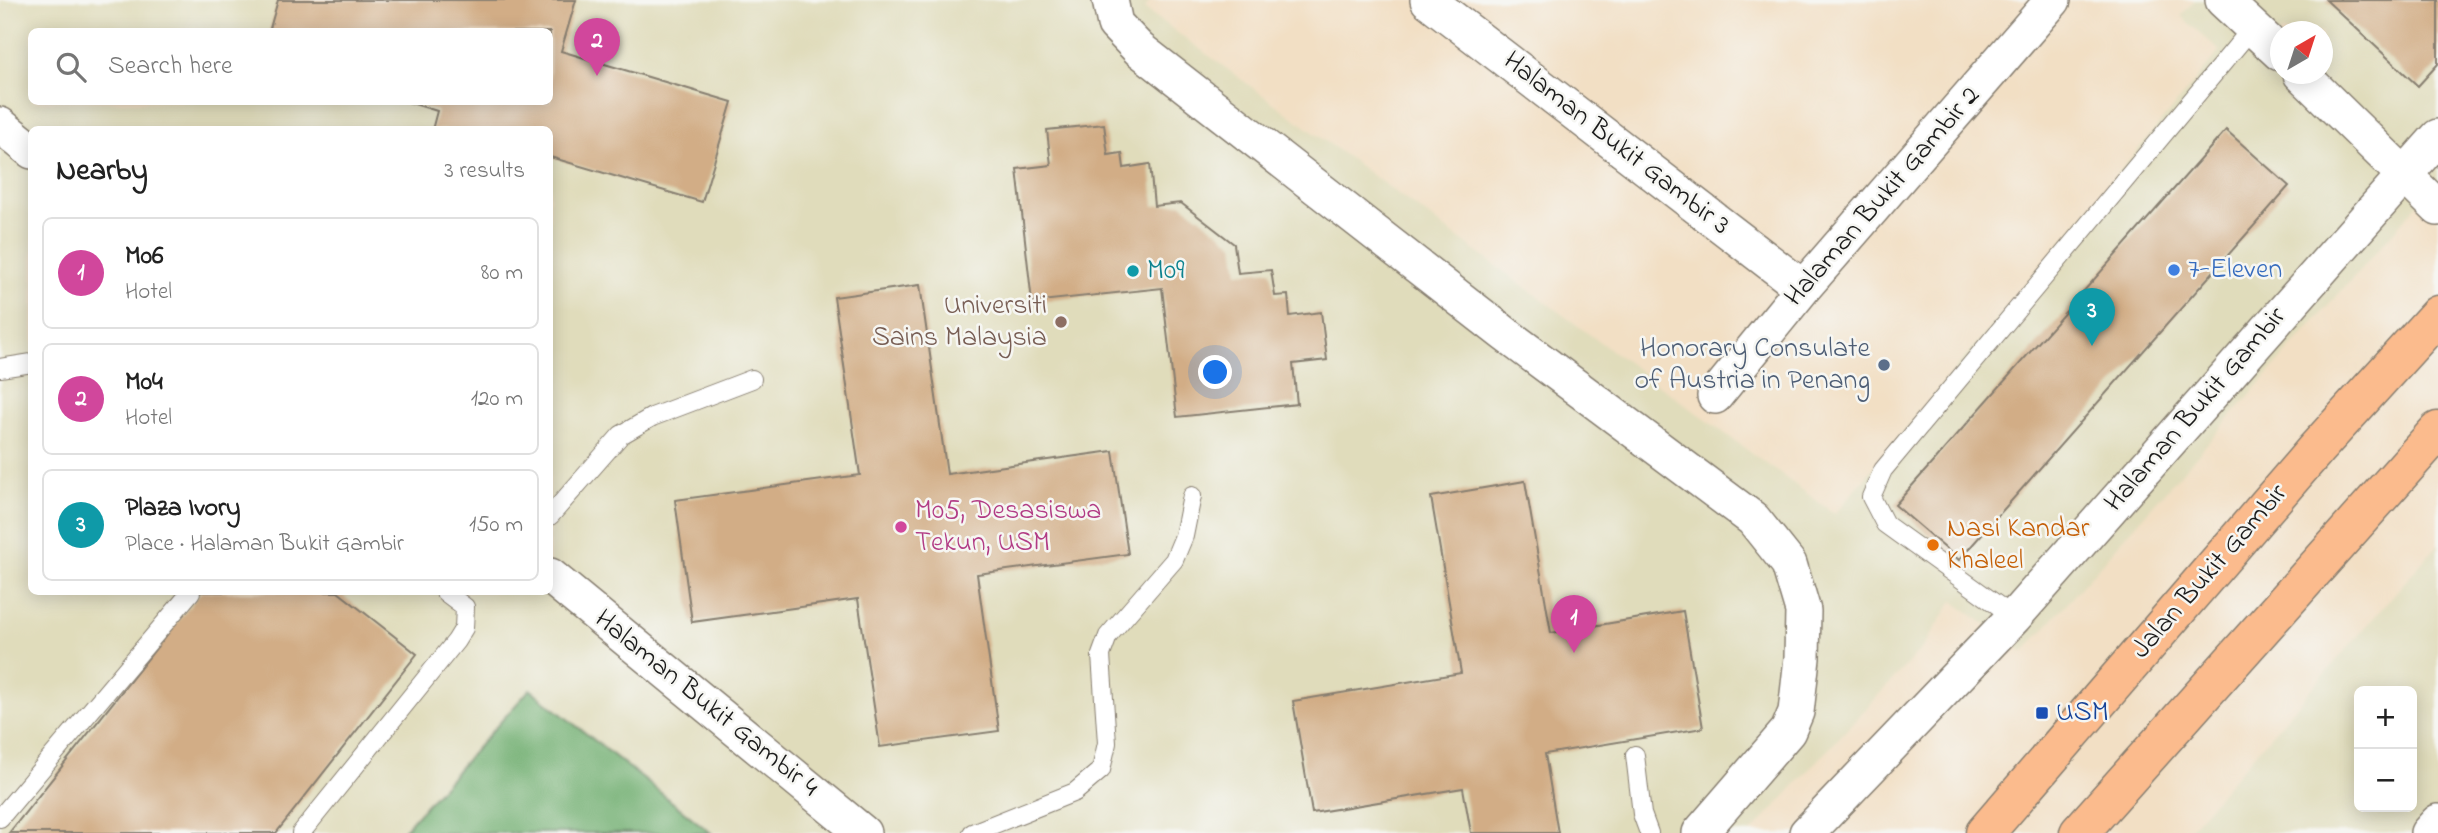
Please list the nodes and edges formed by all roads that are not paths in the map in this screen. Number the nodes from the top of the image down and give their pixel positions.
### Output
1 (1110, 0) edge
2 (1428, 0) edge
3 (2053, 0) edge
4 (2226, 1) edge
5 (2253, 27) junction
6 (2270, 43) edge
7 (2311, 84) edge
8 (0, 125) edge
9 (2438, 137) edge
10 (28, 148) edge
11 (2403, 174) junction
12 (2438, 208) edge
13 (1803, 288) junction
14 (2438, 315) edge
15 (28, 364) edge
16 (0, 368) edge
17 (752, 379) dead end
18 (1715, 396) dead end
19 (2438, 431) edge
20 (1192, 496) dead end
21 (553, 513) edge
22 (553, 578) edge
23 (188, 595) edge
24 (449, 595) edge
25 (2014, 617) junction
26 (1635, 755) dead end
27 (0, 818) edge
28 (2438, 821) edge
29 (301, 833) edge
30 (863, 833) edge
31 (972, 833) edge
32 (1649, 833) edge
33 (1700, 833) edge
34 (1807, 833) edge
35 (1985, 833) edge
36 (2079, 833) edge
37 (2428, 833) edge

1 - 33 street
2 - 13 street, Halaman Bukit Gambir 3
3 - 13 street, Halaman Bukit Gambir 2
4 - 5 street
5 - 6 street
5 - 25 lane
7 - 11 street
8 - 10 street
9 - 11 street, Halaman Bukit Gambir
11 - 12 street
11 - 25 street, Halaman Bukit Gambir
13 - 18 street, Halaman Bukit Gambir 2
14 - 35 main road, Jalan Bukit Gambir
15 - 16 lane
17 - 21 lane
19 - 36 main road
20 - 31 lane
22 - 30 street, Halaman Bukit Gambir 4
23 - 27 lane
24 - 29 lane
25 - 34 street, Halaman Bukit Gambir
26 - 32 lane
28 - 37 street

